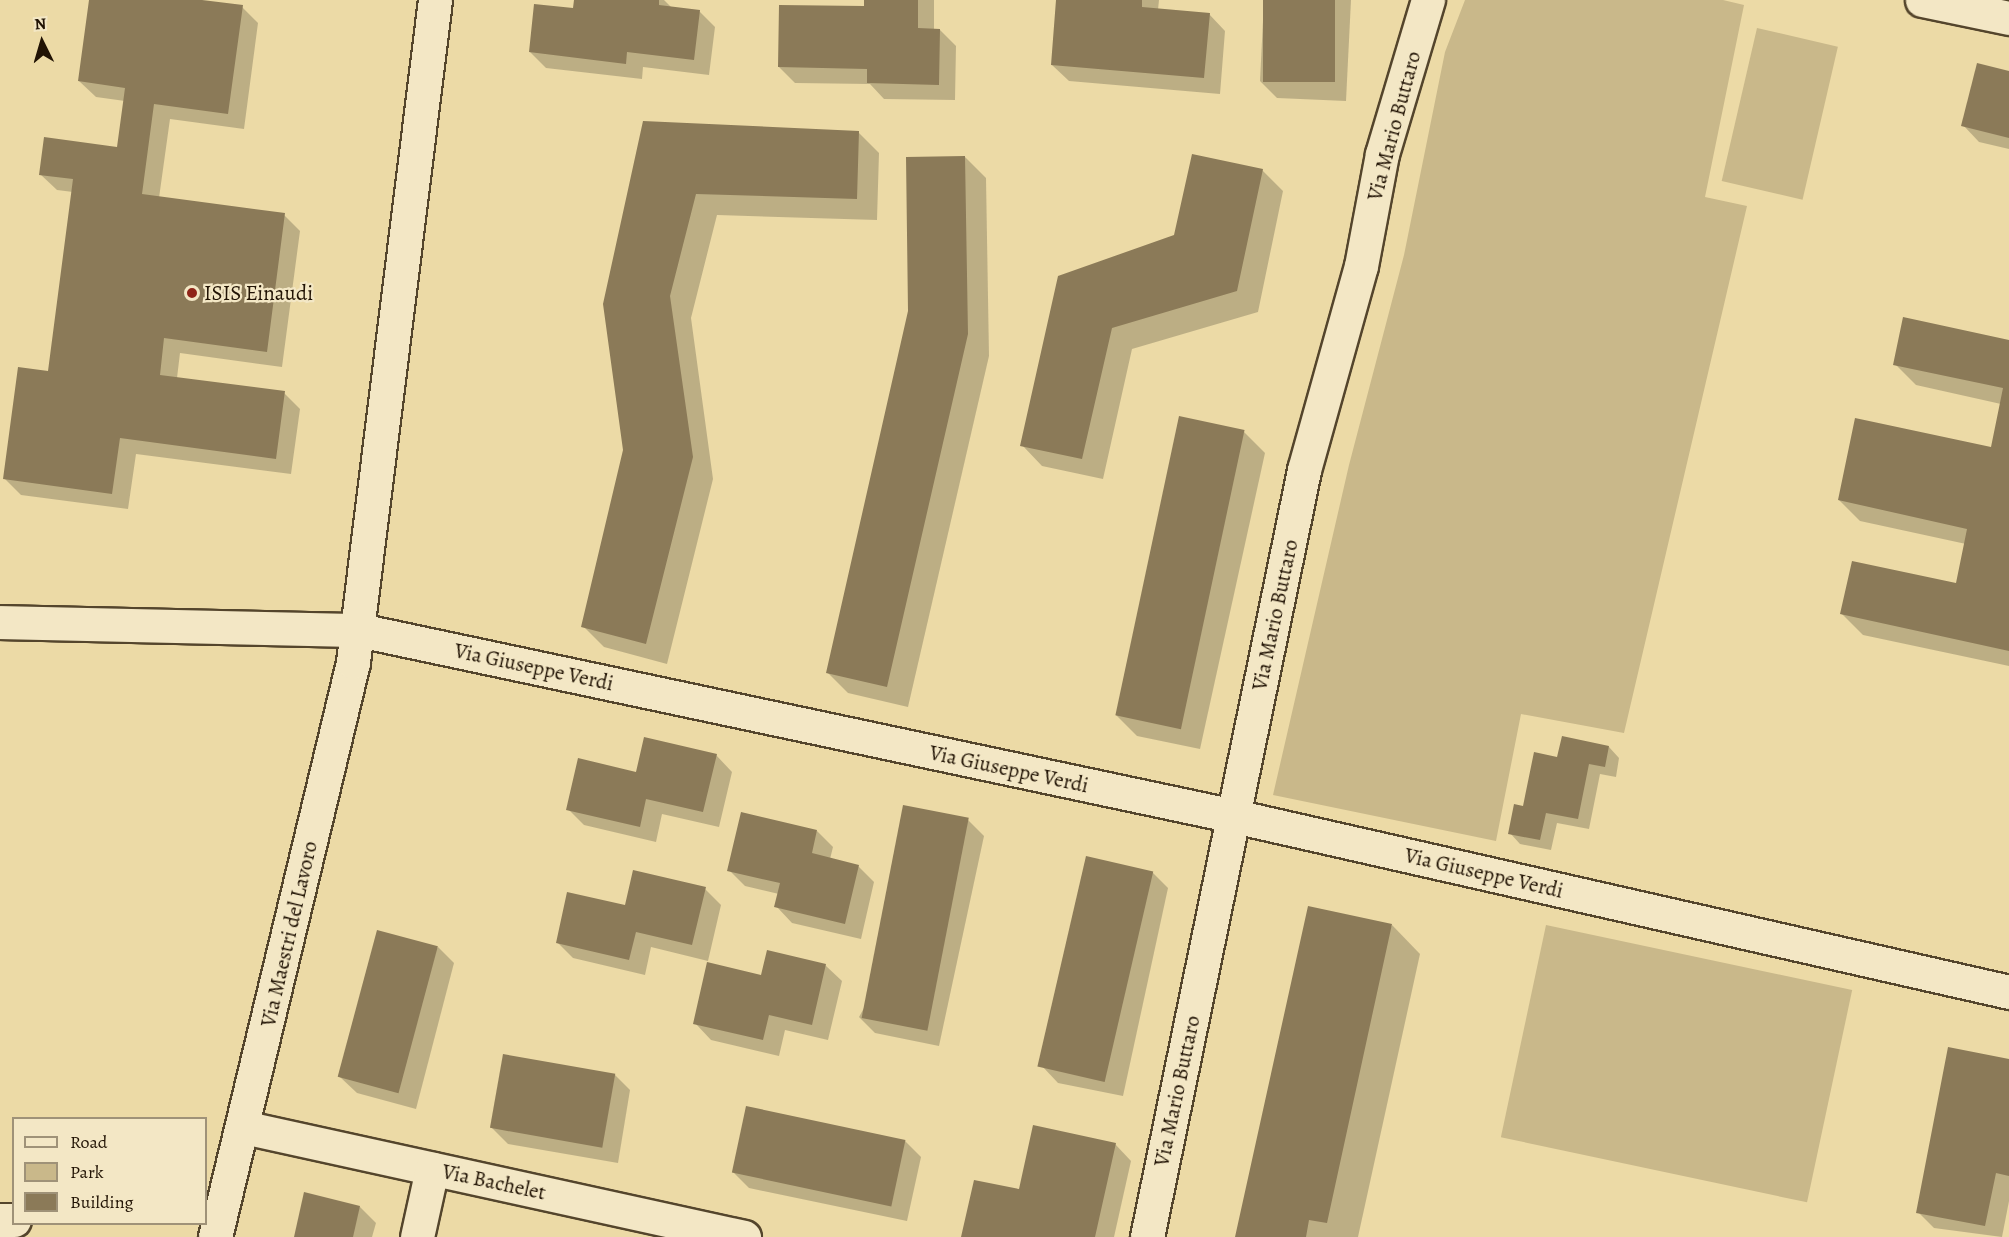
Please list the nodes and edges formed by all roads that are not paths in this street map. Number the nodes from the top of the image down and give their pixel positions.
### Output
1 (435, 0) edge
2 (1428, 0) edge
3 (1922, 0) edge
4 (1989, 10) edge
5 (0, 622) edge
6 (358, 630) junction
7 (1234, 816) junction
8 (2009, 992) edge
9 (243, 1127) junction
10 (432, 1169) junction
11 (213, 1228) edge
12 (417, 1237) edge
13 (743, 1237) edge
14 (1147, 1237) edge

1 - 6 street, Via Maestri del Lavoro
2 - 7 street, Via Mario Buttaro
3 - 4 street
5 - 6 street, Via Giuseppe Verdi
6 - 7 street, Via Giuseppe Verdi
6 - 9 street, Via Maestri del Lavoro
7 - 8 street, Via Giuseppe Verdi
7 - 14 street, Via Mario Buttaro
9 - 10 street, Via Bachelet
9 - 11 street, Via Maestri del Lavoro
10 - 12 street
10 - 13 street, Via Bachelet

